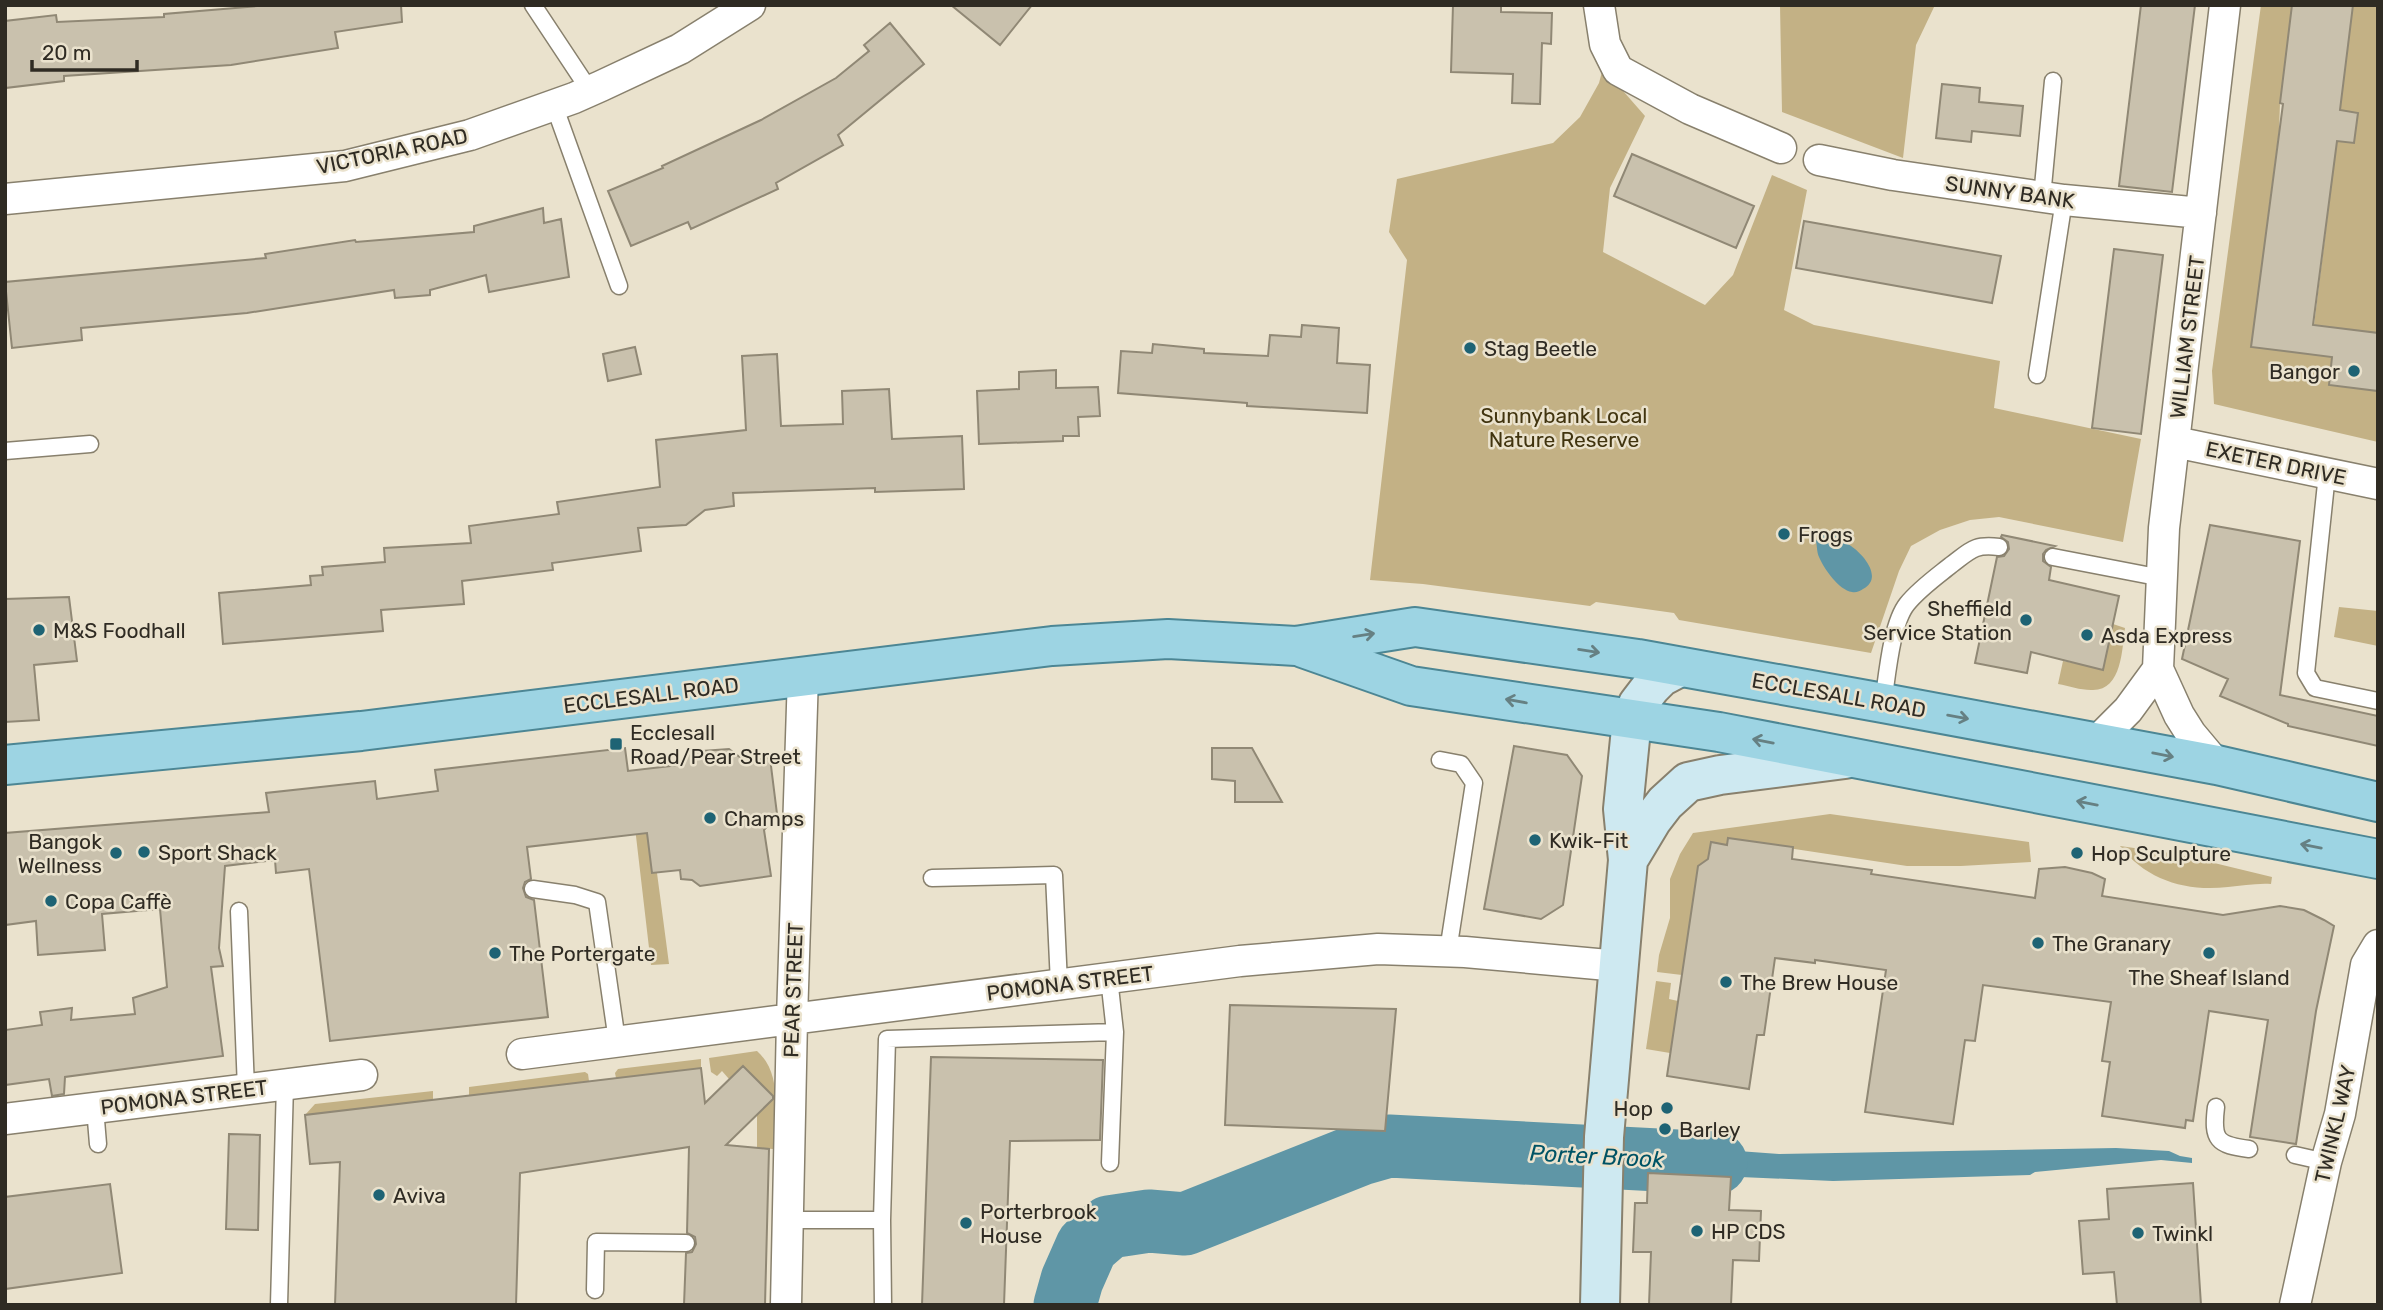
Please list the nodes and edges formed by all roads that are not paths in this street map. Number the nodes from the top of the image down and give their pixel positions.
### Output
1 (533, 5) edge
2 (750, 5) edge
3 (1599, 5) edge
4 (2225, 5) edge
5 (2053, 81) dead end
6 (590, 91) junction
7 (554, 105) junction
8 (1781, 148) dead end
9 (1819, 160) dead end
10 (5, 199) edge
11 (2053, 199) junction
12 (2202, 213) junction
13 (619, 286) dead end
14 (2037, 375) dead end
15 (2175, 442) junction
16 (90, 444) dead end
17 (5, 451) edge
18 (2327, 474) junction
19 (2378, 484) edge
20 (1999, 547) dead end
21 (2053, 557) dead end
22 (2162, 578) junction
23 (1297, 646) junction
24 (1680, 667) junction
25 (2158, 669) junction
26 (803, 675) junction
27 (2378, 701) edge
28 (1883, 703) junction
29 (1632, 719) junction
30 (2096, 742) junction
31 (1854, 758) junction
32 (1440, 760) dead end
33 (5, 765) edge
34 (2217, 765) junction
35 (2378, 802) edge
36 (2378, 859) edge
37 (1628, 860) junction
38 (932, 878) dead end
39 (533, 889) dead end
40 (239, 911) dead end
41 (1448, 951) junction
42 (2372, 955) edge
43 (1619, 965) junction
44 (1109, 978) junction
45 (1059, 984) junction
46 (792, 1019) junction
47 (1115, 1032) junction
48 (617, 1041) junction
49 (522, 1054) dead end
50 (362, 1074) dead end
51 (285, 1084) junction
52 (246, 1089) junction
53 (2216, 1107) dead end
54 (95, 1108) junction
55 (5, 1119) edge
56 (98, 1144) dead end
57 (2249, 1149) dead end
58 (2295, 1155) dead end
59 (2326, 1162) junction
60 (1110, 1163) dead end
61 (882, 1220) junction
62 (780, 1237) junction
63 (686, 1243) dead end
64 (595, 1290) dead end
65 (278, 1305) edge
66 (786, 1305) edge
67 (883, 1305) edge
68 (1600, 1305) edge
69 (2295, 1305) edge

1 - 6 lane
2 - 6 street, VICTORIA ROAD
3 - 8 street
4 - 12 street, WILLIAM STREET
5 - 11 lane
6 - 7 street, VICTORIA ROAD
7 - 10 street, VICTORIA ROAD
7 - 13 lane
9 - 11 street, SUNNY BANK
11 - 12 street, SUNNY BANK
11 - 14 lane
12 - 15 street, WILLIAM STREET
15 - 18 street, EXETER DRIVE
15 - 22 street, WILLIAM STREET
16 - 17 lane
18 - 19 street, EXETER DRIVE
18 - 27 lane
20 - 28 lane
21 - 22 lane
22 - 25 street, WILLIAM STREET
23 -> 24 main road, ECCLESALL ROAD
23 - 26 main road, ECCLESALL ROAD
29 -> 23 main road, ECCLESALL ROAD
24 - 28 main road, ECCLESALL ROAD
24 - 29 street
25 - 30 street
25 - 34 street, WILLIAM STREET
26 - 33 main road, ECCLESALL ROAD
26 - 46 street, PEAR STREET
28 -> 30 main road, ECCLESALL ROAD
31 -> 29 main road, ECCLESALL ROAD
29 - 37 street
30 -> 34 main road, ECCLESALL ROAD
36 -> 31 main road, ECCLESALL ROAD
31 - 37 street, ECCLESALL ROAD
32 - 41 lane
34 - 35 main road, ECCLESALL ROAD
37 - 43 street
38 - 45 lane
39 - 48 lane
40 - 52 lane
41 - 43 street, POMONA STREET
41 - 44 street, POMONA STREET
42 - 59 street, TWINKL WAY
43 - 68 street
44 - 45 street, POMONA STREET
44 - 47 lane
45 - 46 street, POMONA STREET
46 - 48 street, POMONA STREET
46 - 62 street, PEAR STREET
47 - 60 lane
47 - 61 lane
48 - 49 street, POMONA STREET
50 - 51 street, POMONA STREET
51 - 52 street, POMONA STREET
51 - 65 lane
52 - 54 street, POMONA STREET
53 - 57 lane
54 - 55 street, POMONA STREET
54 - 56 lane
58 - 59 lane
59 - 69 street, TWINKL WAY
61 - 62 lane
61 - 67 lane
62 - 66 street, PEAR STREET
63 - 64 lane

